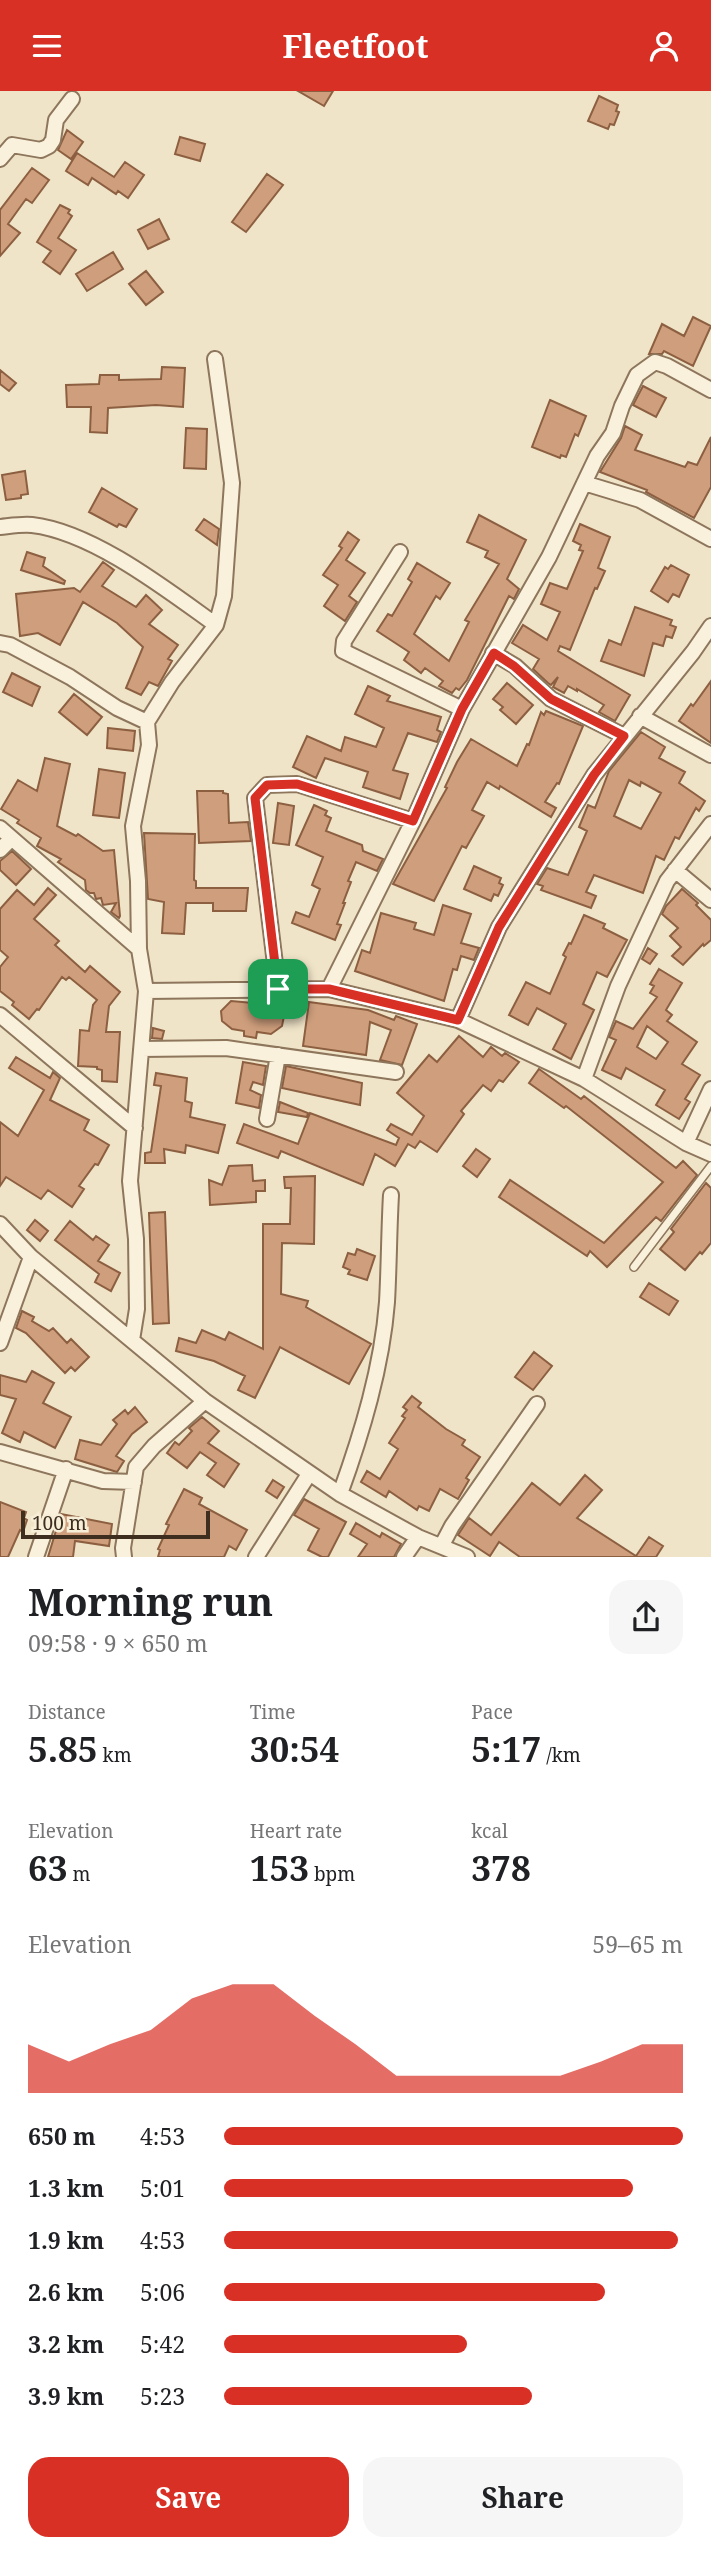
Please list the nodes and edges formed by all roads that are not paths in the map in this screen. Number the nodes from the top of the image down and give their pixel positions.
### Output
1 (72, 99) dead end
2 (0, 159) edge
3 (215, 359) dead end
4 (711, 390) edge
5 (584, 483) junction
6 (0, 527) edge
7 (711, 539) edge
8 (400, 552) dead end
9 (216, 625) junction
10 (711, 626) edge
11 (0, 643) edge
12 (494, 653) junction
13 (462, 709) junction
14 (640, 716) junction
15 (147, 722) junction
16 (624, 736) junction
17 (711, 755) edge
18 (413, 821) junction
19 (711, 824) edge
20 (5, 833) edge
21 (0, 850) edge
22 (675, 870) junction
23 (711, 900) edge
24 (139, 949) junction
25 (278, 989) junction
26 (329, 989) junction
27 (146, 991) junction
28 (0, 1015) edge
29 (458, 1020) junction
30 (141, 1049) junction
31 (278, 1055) junction
32 (396, 1072) dead end
33 (584, 1079) junction
34 (711, 1089) edge
35 (267, 1119) dead end
36 (135, 1128) junction
37 (686, 1143) junction
38 (711, 1154) edge
39 (711, 1167) edge
40 (391, 1195) dead end
41 (0, 1224) edge
42 (31, 1257) junction
43 (634, 1267) dead end
44 (132, 1340) junction
45 (0, 1343) edge
46 (205, 1401) junction
47 (537, 1404) dead end
48 (0, 1452) edge
49 (66, 1469) junction
50 (309, 1474) junction
51 (134, 1482) junction
52 (340, 1494) junction
53 (418, 1537) junction
54 (442, 1545) junction
55 (36, 1557) edge
56 (124, 1557) edge
57 (256, 1557) edge
58 (404, 1557) edge
59 (467, 1557) edge

1 - 2 street
3 - 9 street
4 - 5 street
5 - 7 street
5 - 12 street
6 - 9 street
8 - 13 street
9 - 15 street
10 - 14 street
11 - 15 street
12 - 13 street
12 - 16 street
13 - 18 street
14 - 16 street
14 - 17 street
15 - 24 street
16 - 29 street
18 - 25 street
18 - 26 street
19 - 22 street
20 - 21 street
20 - 24 street
22 - 23 street
22 - 33 street
24 - 27 street
25 - 26 street
25 - 27 street
26 - 29 street
27 - 30 street
28 - 36 street
29 - 33 street
30 - 31 street
30 - 36 street
31 - 32 street
31 - 35 street
33 - 37 street
34 - 37 street
36 - 44 street
37 - 38 street
39 - 43 lane
40 - 52 street
41 - 42 street
42 - 44 street
42 - 45 street
44 - 46 street
46 - 50 street
46 - 51 street
47 - 54 street
48 - 49 street
49 - 51 street
49 - 55 street
50 - 52 street
50 - 57 street
51 - 56 street
52 - 53 street
53 - 54 street
53 - 58 street
54 - 59 street

